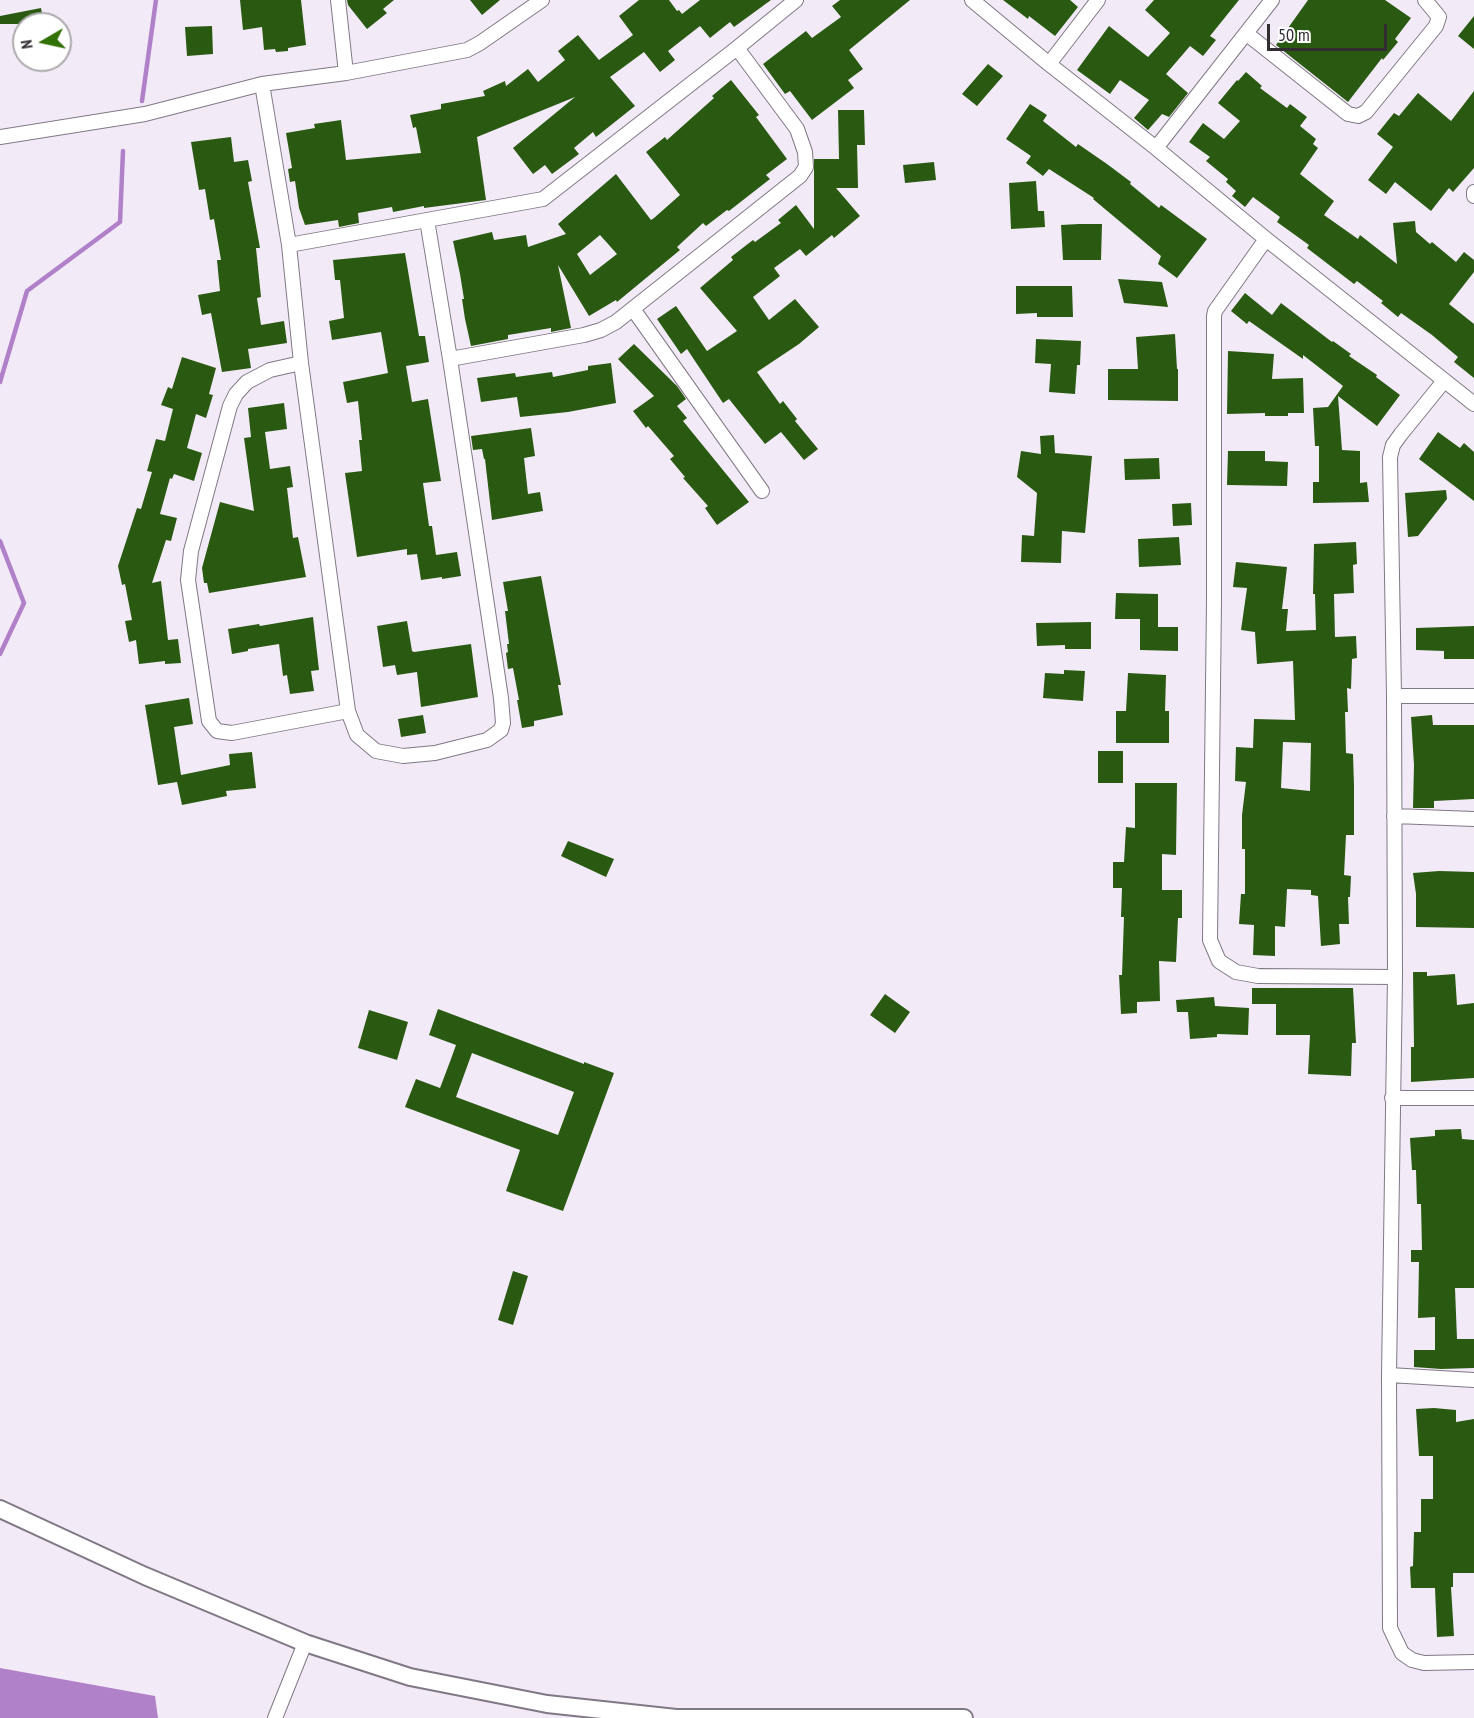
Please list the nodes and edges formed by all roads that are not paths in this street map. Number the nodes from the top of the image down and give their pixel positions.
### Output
1 (338, 0) edge
2 (542, 0) edge
3 (796, 0) edge
4 (972, 0) edge
5 (1098, 0) edge
6 (1272, 0) edge
7 (1425, 0) edge
8 (1247, 34) junction
9 (737, 48) junction
10 (1049, 64) junction
11 (346, 73) junction
12 (262, 84) junction
13 (0, 137) edge
14 (1156, 148) junction
15 (427, 220) junction
16 (1266, 239) junction
17 (289, 245) junction
18 (633, 309) junction
19 (450, 359) junction
20 (301, 363) junction
21 (1444, 381) junction
22 (1474, 404) edge
23 (762, 491) dead end
24 (1394, 696) junction
25 (1474, 696) edge
26 (348, 711) junction
27 (1394, 816) junction
28 (1474, 819) edge
29 (1395, 977) junction
30 (1392, 1098) junction
31 (1474, 1098) edge
32 (1389, 1376) junction
33 (1474, 1380) edge
34 (0, 1509) edge
35 (304, 1643) junction
36 (1474, 1662) edge
37 (275, 1718) edge
38 (846, 1718) edge
39 (964, 1718) edge

1 - 11 street
2 - 11 street
3 - 9 street
4 - 10 street
5 - 10 street
6 - 8 street
7 - 8 street
8 - 14 street
9 - 15 street
9 - 18 street
10 - 14 street
11 - 12 street
12 - 13 street
12 - 17 street
14 - 16 street
15 - 17 street
15 - 19 street
16 - 21 street
16 - 29 street
17 - 20 street
18 - 19 street
18 - 23 street
19 - 26 street
20 - 26 street
20 - 26 street
21 - 22 street
21 - 24 street
24 - 25 street
24 - 27 street
27 - 28 street
27 - 29 street
29 - 30 street
30 - 31 street
30 - 32 street
32 - 33 street
32 - 36 street
34 - 35 street
35 - 37 street
35 - 38 street
38 - 39 street

